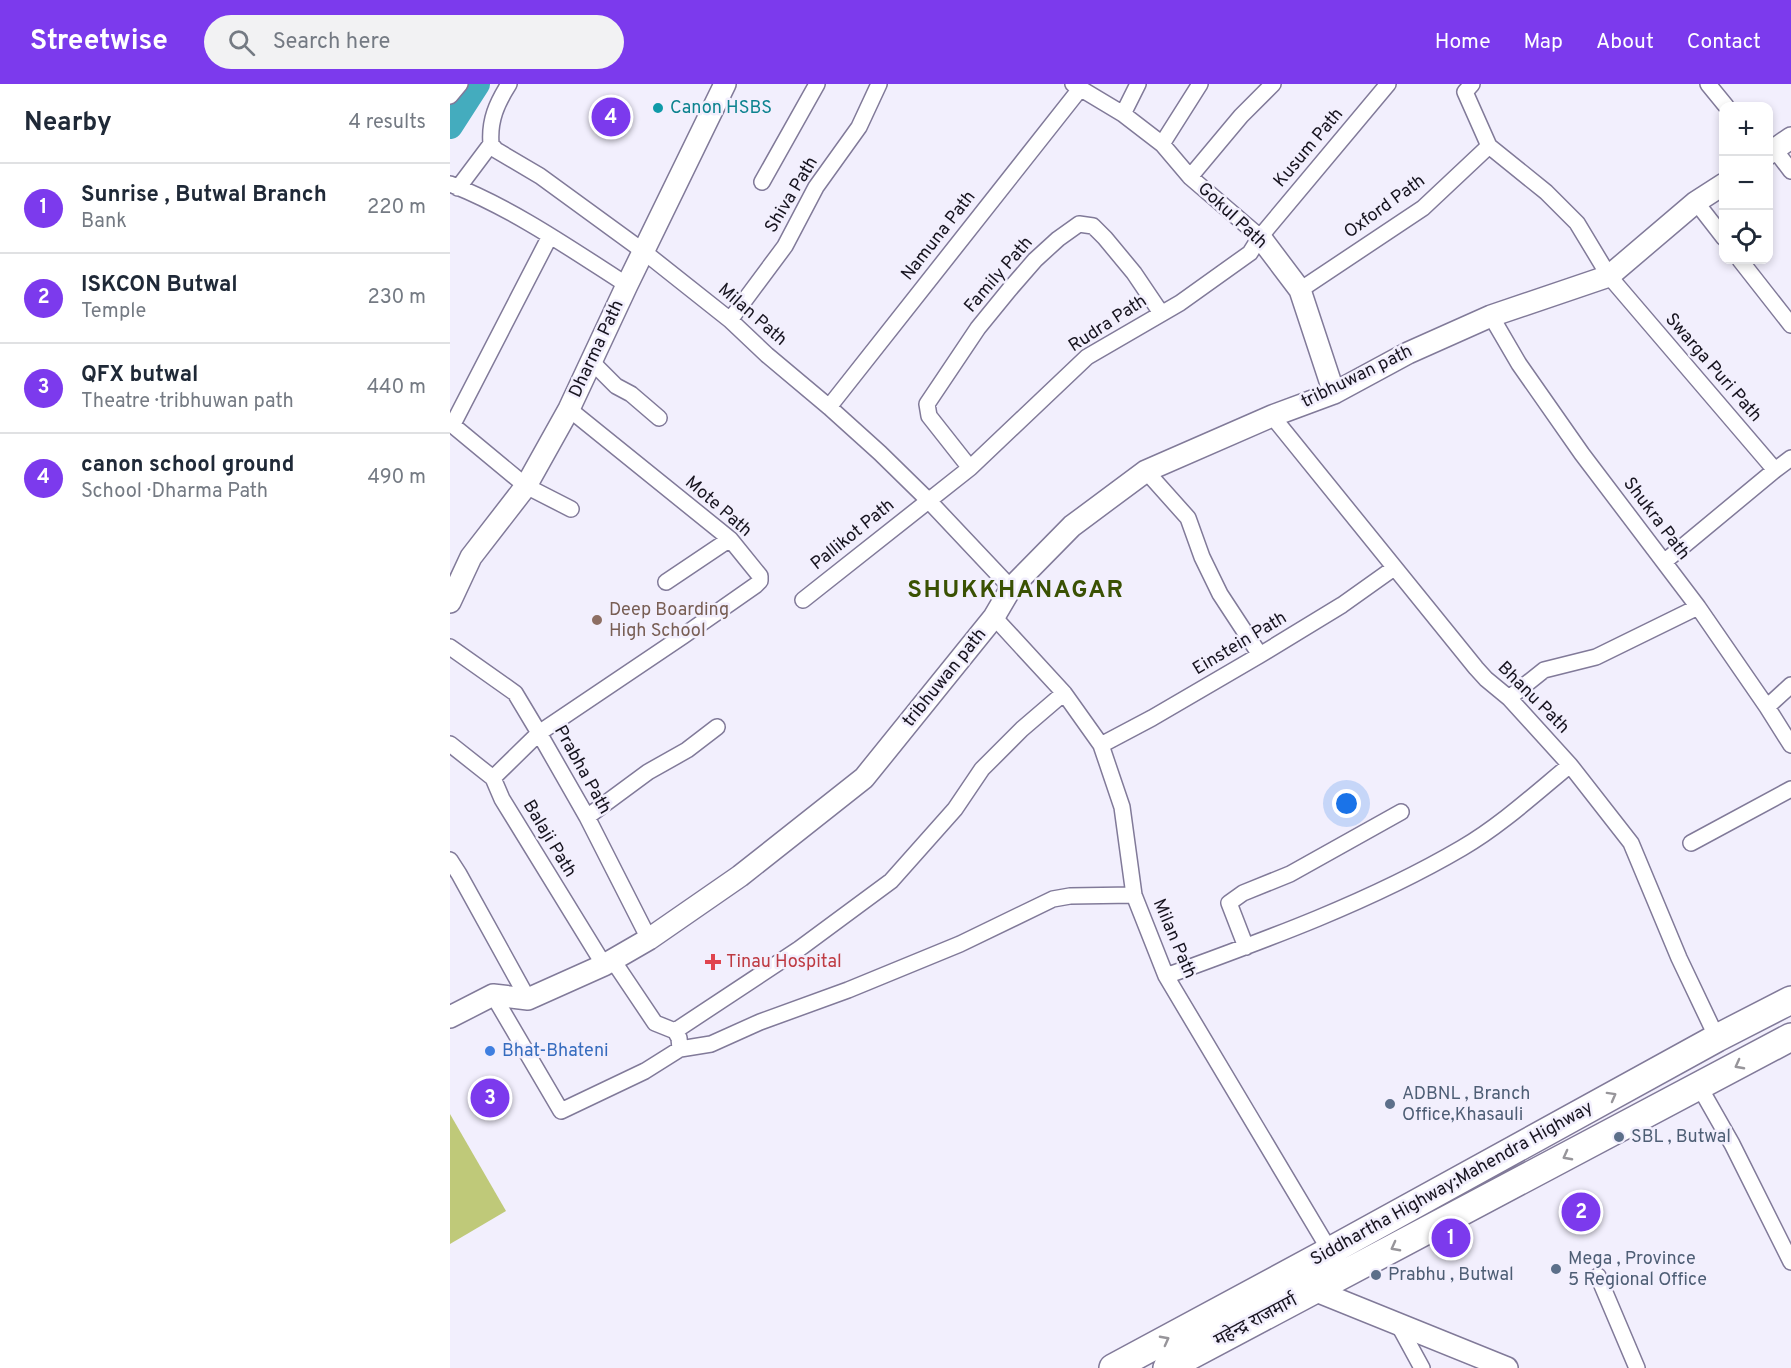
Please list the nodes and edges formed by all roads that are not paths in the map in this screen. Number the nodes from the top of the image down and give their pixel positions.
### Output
1 (460, 84) edge
2 (509, 84) edge
3 (725, 84) edge
4 (817, 84) edge
5 (879, 84) edge
6 (1138, 84) edge
7 (1200, 84) edge
8 (1273, 84) edge
9 (1388, 84) edge
10 (1472, 84) edge
11 (1708, 84) edge
12 (1076, 87) edge
13 (450, 96) edge
14 (1723, 102) edge
15 (1123, 114) junction
16 (491, 144) junction
17 (1162, 144) junction
18 (1489, 146) junction
19 (1778, 147) edge
20 (1791, 171) edge
21 (1190, 177) junction
22 (762, 182) dead end
23 (454, 186) edge
24 (1719, 187) edge
25 (1696, 202) junction
26 (1719, 232) edge
27 (550, 236) junction
28 (1260, 237) junction
29 (644, 251) junction
30 (1743, 264) edge
31 (1609, 276) junction
32 (627, 285) junction
33 (1300, 290) junction
34 (1161, 313) junction
35 (1491, 316) junction
36 (730, 320) junction
37 (1791, 325) edge
38 (592, 362) junction
39 (1334, 393) junction
40 (829, 407) junction
41 (569, 410) junction
42 (1272, 416) junction
43 (659, 418) dead end
44 (451, 423) edge
45 (1791, 458) edge
46 (970, 468) junction
47 (1775, 470) junction
48 (1146, 471) junction
49 (526, 486) junction
50 (928, 500) junction
51 (571, 509) dead end
52 (730, 539) junction
53 (1664, 562) junction
54 (1394, 568) junction
55 (666, 582) dead end
56 (1011, 588) junction
57 (802, 600) dead end
58 (450, 602) edge
59 (1698, 607) junction
60 (994, 617) junction
61 (450, 647) edge
62 (1260, 655) junction
63 (1791, 685) edge
64 (1064, 693) junction
65 (1509, 698) junction
66 (1767, 707) junction
67 (717, 727) dead end
68 (539, 733) junction
69 (450, 744) edge
70 (1101, 745) junction
71 (1791, 745) edge
72 (1570, 765) junction
73 (493, 778) junction
74 (1791, 789) edge
75 (1401, 812) dead end
76 (587, 817) junction
77 (1691, 843) dead end
78 (450, 860) edge
79 (1134, 895) junction
80 (649, 939) junction
81 (1246, 947) junction
82 (608, 962) junction
83 (1166, 976) junction
84 (493, 995) junction
85 (528, 999) junction
86 (1791, 1000) edge
87 (450, 1017) edge
88 (675, 1031) junction
89 (1791, 1037) edge
90 (1717, 1038) junction
91 (680, 1049) junction
92 (1699, 1086) junction
93 (1330, 1251) junction
94 (1791, 1262) edge
95 (1297, 1269) junction
96 (1344, 1274) junction
97 (1598, 1276) dead end
98 (1314, 1290) junction
99 (1398, 1324) junction
100 (1113, 1368) edge
101 (1167, 1368) edge
102 (1422, 1368) edge
103 (1507, 1368) edge
104 (1637, 1368) edge

1 - 13 street
2 - 16 street
3 - 29 street, Dharma Path
4 - 22 street
5 - 36 street, Shiva Path
6 - 15 street
7 - 17 street
8 - 21 street
9 - 28 street, Kusum Path
10 - 18 street
11 - 14 street
12 - 15 street, Gokul Path
12 - 40 street, Namuna Path
15 - 17 street, Gokul Path
16 - 23 street
16 - 29 street, Milan Path
17 - 21 street, Gokul Path
18 - 31 street, Swarga Puri Path
18 - 33 street, Oxford Path
19 - 20 street
21 - 28 street, Gokul Path
23 - 27 street
24 - 25 street, tribhuwan path
25 - 26 street
25 - 31 street, tribhuwan path
27 - 32 street
27 - 44 street
28 - 33 street, Gokul Path
28 - 34 street, Rudra Path
29 - 32 street, Dharma Path
29 - 36 street, Milan Path
30 - 37 street
31 - 35 street, tribhuwan path
31 - 47 street, Swarga Puri Path
32 - 38 street, Dharma Path
33 - 39 street, Gokul Path
34 - 46 street, Rudra Path
34 - 46 street, Family Path
35 - 39 street, tribhuwan path
35 - 53 street, Shukra Path
36 - 40 street, Milan Path
38 - 41 street, Dharma Path
38 - 43 street
39 - 42 street, tribhuwan path
40 - 50 street, Milan Path
41 - 49 street, Dharma Path
41 - 52 street, Mote Path
42 - 48 street, tribhuwan path
42 - 54 street, Bhanu Path
44 - 49 street
45 - 47 street
46 - 50 street, Rudra Path
47 - 53 street
48 - 56 street, tribhuwan path
48 - 62 street
49 - 51 street
49 - 58 street, Dharma Path
50 - 56 street, Milan Path
50 - 57 street, Pallikot Path
52 - 55 street
52 - 68 street, Mote Path
53 - 59 street, Shukra Path
54 - 62 street, Einstein Path
54 - 65 street, Bhanu Path
56 - 60 street, tribhuwan path
59 - 65 street
59 - 66 street, Shukra Path
60 - 64 street, Milan Path
60 - 80 street, tribhuwan path
61 - 68 street, Prabha Path
62 - 70 street, Einstein Path
63 - 66 street
64 - 70 street, Milan Path
64 - 88 street
65 - 72 street, Bhanu Path
66 - 71 street, Shukra Path
67 - 76 street
68 - 73 street
68 - 76 street, Prabha Path
69 - 73 street, Balaji Path
70 - 79 street, Milan Path
72 - 81 street
72 - 90 street, Bhanu Path
73 - 82 street, Balaji Path
74 - 77 street
75 - 81 street
76 - 80 street, Prabha Path
78 - 85 street
79 - 83 street, Milan Path
79 - 91 street
80 - 82 street, tribhuwan path
81 - 83 street
82 - 85 street, tribhuwan path
82 - 88 street, Balaji Path
83 - 93 street, Milan Path
84 - 85 street
84 - 87 street
84 - 91 street
86 - 90 highway, Siddhartha Highway;Mahendra Highway
88 - 91 street
89 -> 92 highway, Siddhartha Highway;Mahendra Highway
93 -> 90 highway, Siddhartha Highway;Mahendra Highway
92 - 94 street
92 -> 96 highway, Siddhartha Highway;Mahendra Highway
93 - 95 highway, Siddhartha Highway;Mahendra Highway
93 - 96 street, Milan Path
95 - 98 street
100 -> 95 highway, Siddhartha Highway;Mahendra Highway
96 - 98 highway, Siddhartha Highway;Mahendra Highway
97 - 104 street
98 - 99 street
98 - 101 highway, महेन्द्र राजमार्ग
99 - 102 street
99 - 103 street

